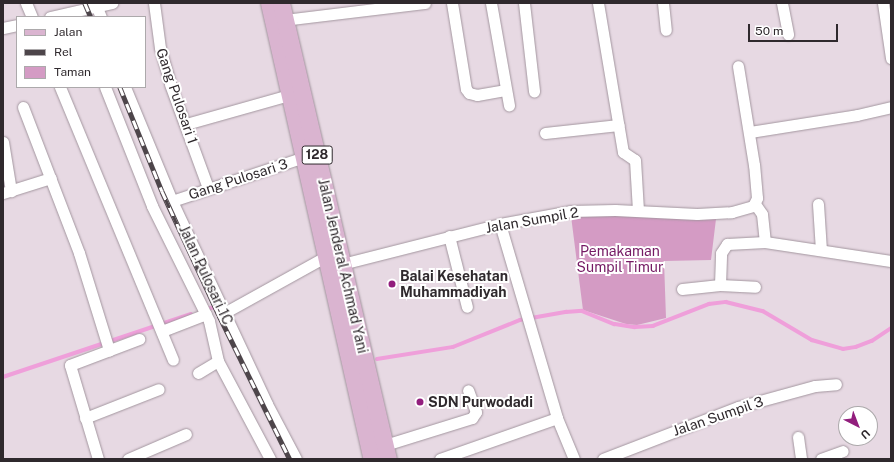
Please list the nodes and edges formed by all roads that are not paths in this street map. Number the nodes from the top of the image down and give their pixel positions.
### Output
1 (26, 3) edge
2 (112, 3) edge
3 (154, 3) edge
4 (269, 3) edge
5 (281, 3) edge
6 (425, 3) edge
7 (452, 3) edge
8 (491, 3) edge
9 (524, 3) edge
10 (598, 3) edge
11 (663, 3) edge
12 (782, 3) edge
13 (883, 3) edge
14 (410, 4) edge
15 (98, 9) edge
16 (75, 10) edge
17 (32, 16) edge
18 (54, 16) edge
19 (284, 20) junction
20 (16, 25) edge
21 (3, 28) edge
22 (666, 30) dead end
23 (788, 34) dead end
24 (891, 58) edge
25 (738, 66) dead end
26 (60, 88) edge
27 (104, 88) edge
28 (125, 88) edge
29 (505, 90) junction
30 (534, 91) dead end
31 (289, 95) junction
32 (510, 106) dead end
33 (23, 107) dead end
34 (891, 107) edge
35 (186, 124) junction
36 (619, 125) junction
37 (750, 132) junction
38 (545, 133) dead end
39 (3, 142) edge
40 (304, 157) junction
41 (52, 178) junction
42 (208, 188) junction
43 (7, 192) edge
44 (172, 200) junction
45 (818, 204) dead end
46 (752, 206) junction
47 (638, 212) junction
48 (500, 224) junction
49 (449, 236) junction
50 (765, 242) junction
51 (821, 250) junction
52 (327, 256) junction
53 (891, 261) edge
54 (342, 264) junction
55 (720, 285) junction
56 (755, 287) dead end
57 (682, 289) dead end
58 (467, 307) dead end
59 (222, 308) junction
60 (353, 308) junction
61 (206, 314) junction
62 (160, 326) junction
63 (139, 339) dead end
64 (107, 343) junction
65 (173, 360) dead end
66 (218, 361) junction
67 (198, 373) dead end
68 (836, 384) dead end
69 (361, 385) junction
70 (159, 388) dead end
71 (468, 390) dead end
72 (85, 418) junction
73 (557, 418) junction
74 (186, 434) dead end
75 (798, 437) dead end
76 (843, 451) dead end
77 (384, 454) edge
78 (98, 459) edge
79 (128, 459) edge
80 (270, 459) edge
81 (296, 459) edge
82 (372, 459) edge
83 (440, 459) edge
84 (574, 459) edge
85 (603, 459) edge
86 (801, 459) edge
87 (821, 459) edge

1 - 17 street
2 - 15 street
3 - 35 street, Gang Pulosari 1
4 - 31 main road, Jalan Jenderal Achmad Yani / 128
5 - 19 main road, Jalan Jenderal Achmad Yani / 128
6 - 14 street
7 - 29 street
8 - 29 street
9 - 30 street
10 - 36 street
11 - 22 street
12 - 23 street
13 - 24 street
14 - 19 street
15 - 16 street
16 - 18 street
19 - 54 main road, Jalan Jenderal Achmad Yani / 128
20 - 21 street
25 - 37 street
26 - 62 street
27 - 61 street
28 - 44 street, Jalan Pulosari 1C
29 - 32 street
31 - 35 street
31 - 40 main road, Jalan Jenderal Achmad Yani / 128
33 - 41 street
34 - 37 street
35 - 42 street, Gang Pulosari 1
36 - 38 street
36 - 47 street
37 - 46 street
39 - 43 street
40 - 42 street, Gang Pulosari 3
40 - 52 main road, Jalan Jenderal Achmad Yani / 128
41 - 43 street
41 - 64 street
42 - 44 street, Gang Pulosari 3
44 - 59 street, Jalan Pulosari 1C
45 - 51 street
46 - 47 street, Jalan Sumpil 2
46 - 50 street
47 - 48 street, Jalan Sumpil 2
48 - 49 street, Jalan Sumpil 2
48 - 73 street
49 - 54 street, Jalan Sumpil 2
49 - 58 street
50 - 51 street
50 - 55 street
51 - 53 street
52 - 59 street
52 - 69 main road, 128
52 - 82 main road, Jalan Jenderal Achmad Yani / 128
54 - 60 main road, Jalan Jenderal Achmad Yani / 128
55 - 56 street
55 - 57 street
59 - 81 street, Jalan Pulosari 1C
60 - 69 main road, 128
60 - 77 main road, Jalan Jenderal Achmad Yani / 128
61 - 62 street
61 - 66 street
62 - 65 street
63 - 64 street
64 - 72 street
66 - 67 street
66 - 80 street
68 - 85 street, Jalan Sumpil 3
69 - 77 main road, 128
70 - 72 street
71 - 77 street
72 - 78 street
73 - 83 street
73 - 84 street
74 - 79 street
75 - 86 street
76 - 87 street

